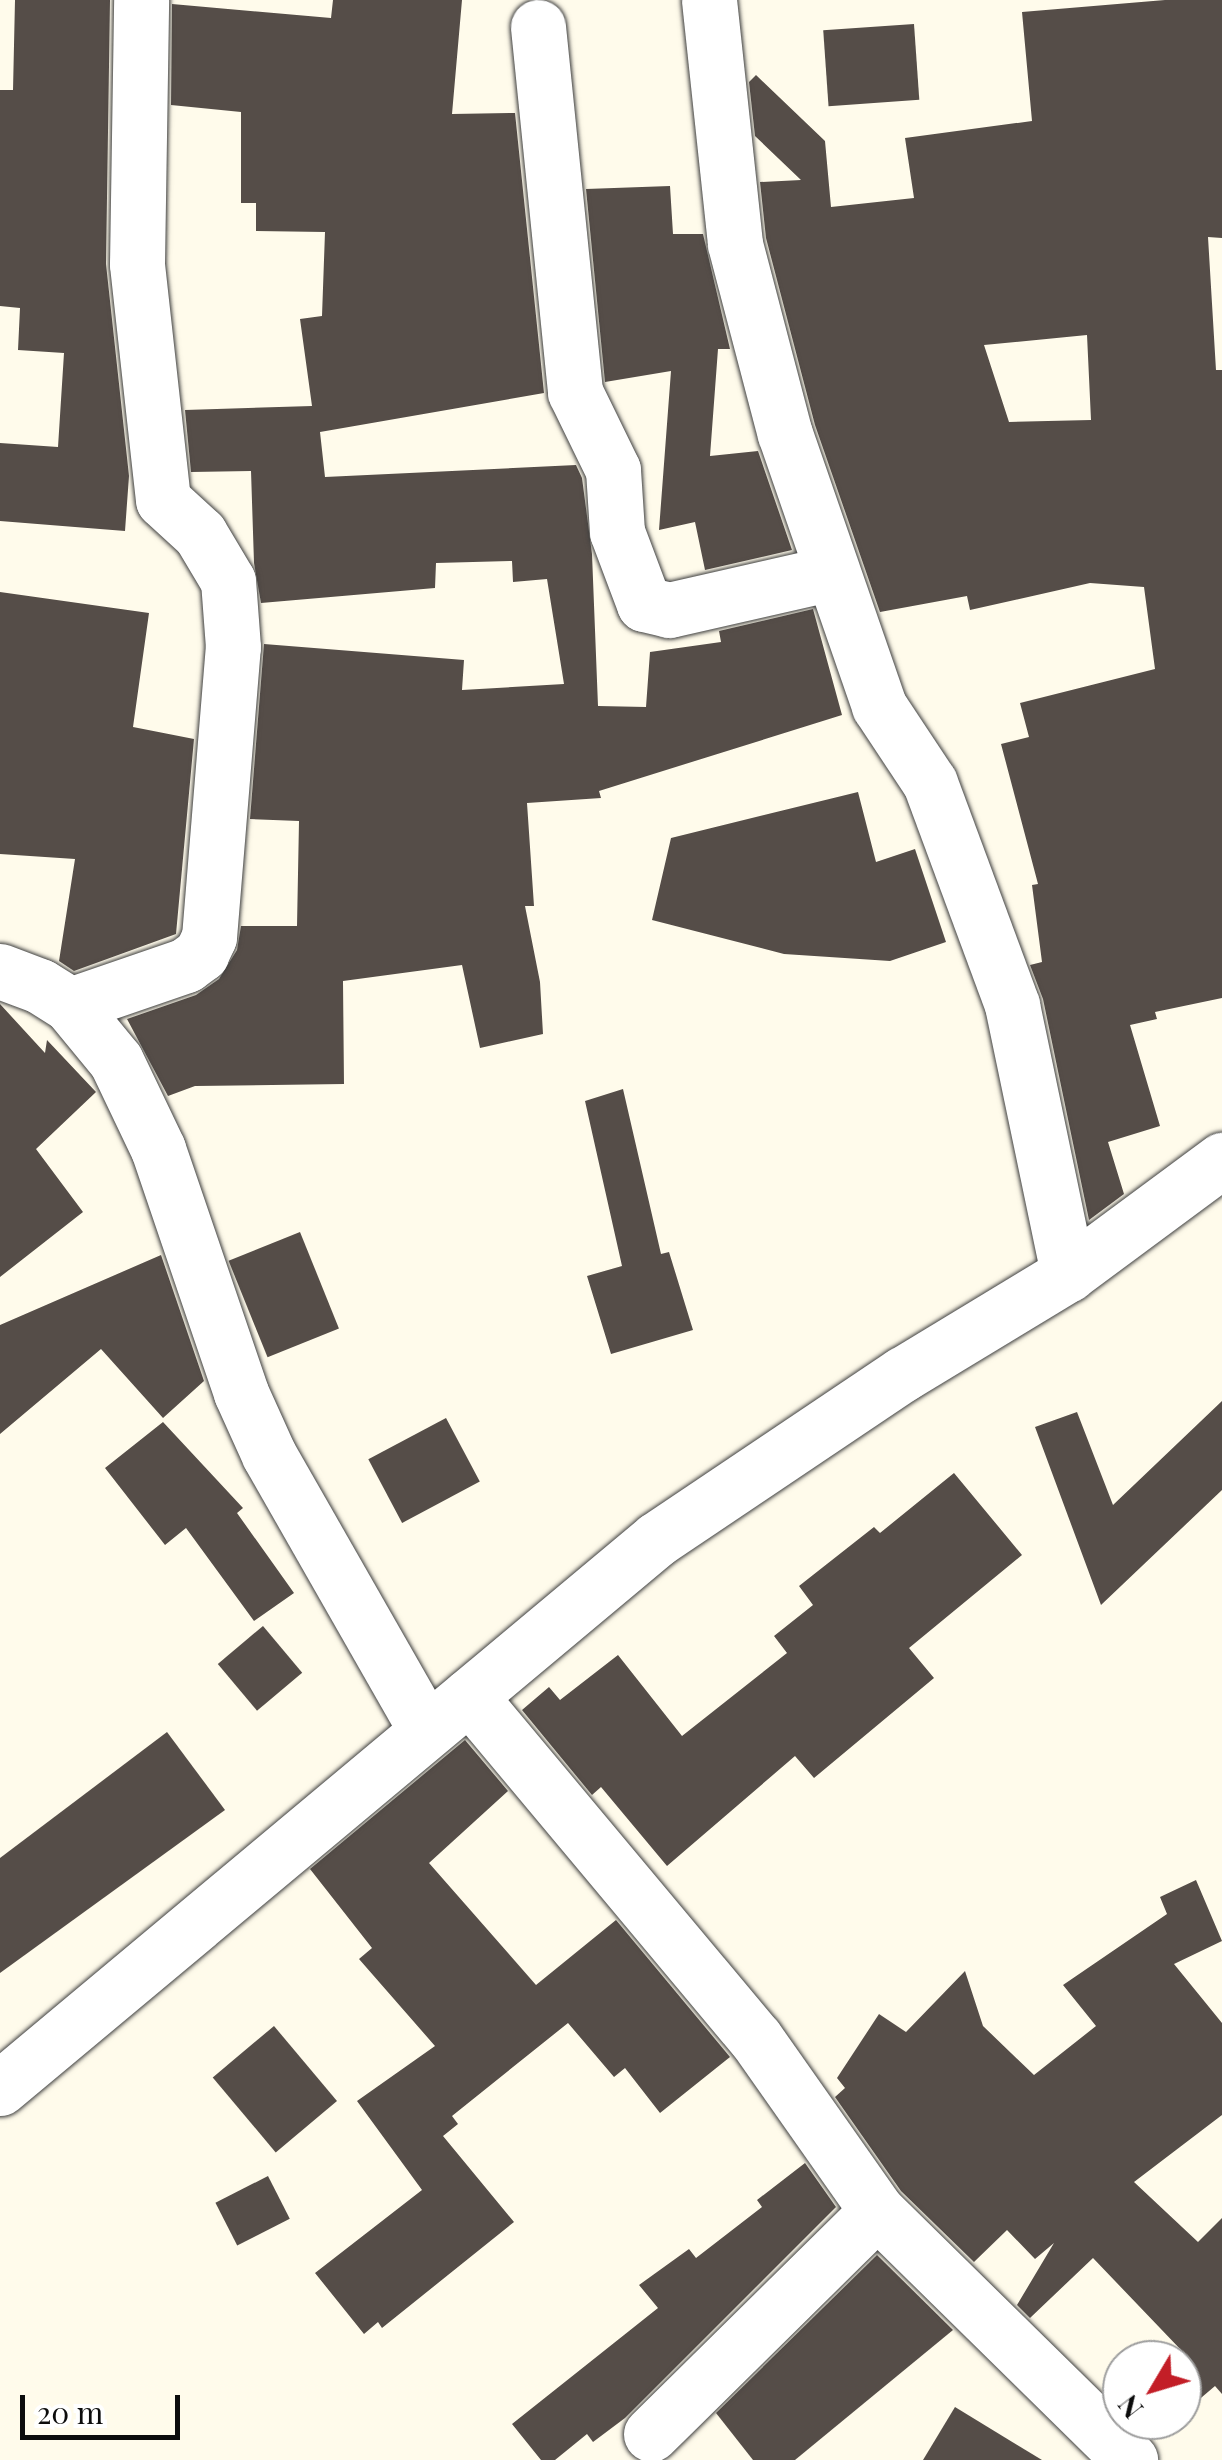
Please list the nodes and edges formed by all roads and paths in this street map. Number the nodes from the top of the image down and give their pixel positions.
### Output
1 (141, 0) edge
2 (710, 0) edge
3 (538, 27) dead end
4 (832, 573) junction
5 (0, 971) edge
6 (70, 1004) junction
7 (1222, 1160) edge
8 (1068, 1274) junction
9 (469, 1696) junction
10 (426, 1730) junction
11 (0, 2088) edge
12 (877, 2211) junction
13 (651, 2434) dead end
14 (1130, 2460) edge

1 - 6 street
2 - 4 street
3 - 4 street
4 - 8 street
5 - 6 street
6 - 10 street
7 - 8 street
8 - 9 street
9 - 10 street
9 - 12 street
10 - 11 street
12 - 13 street
12 - 14 street

